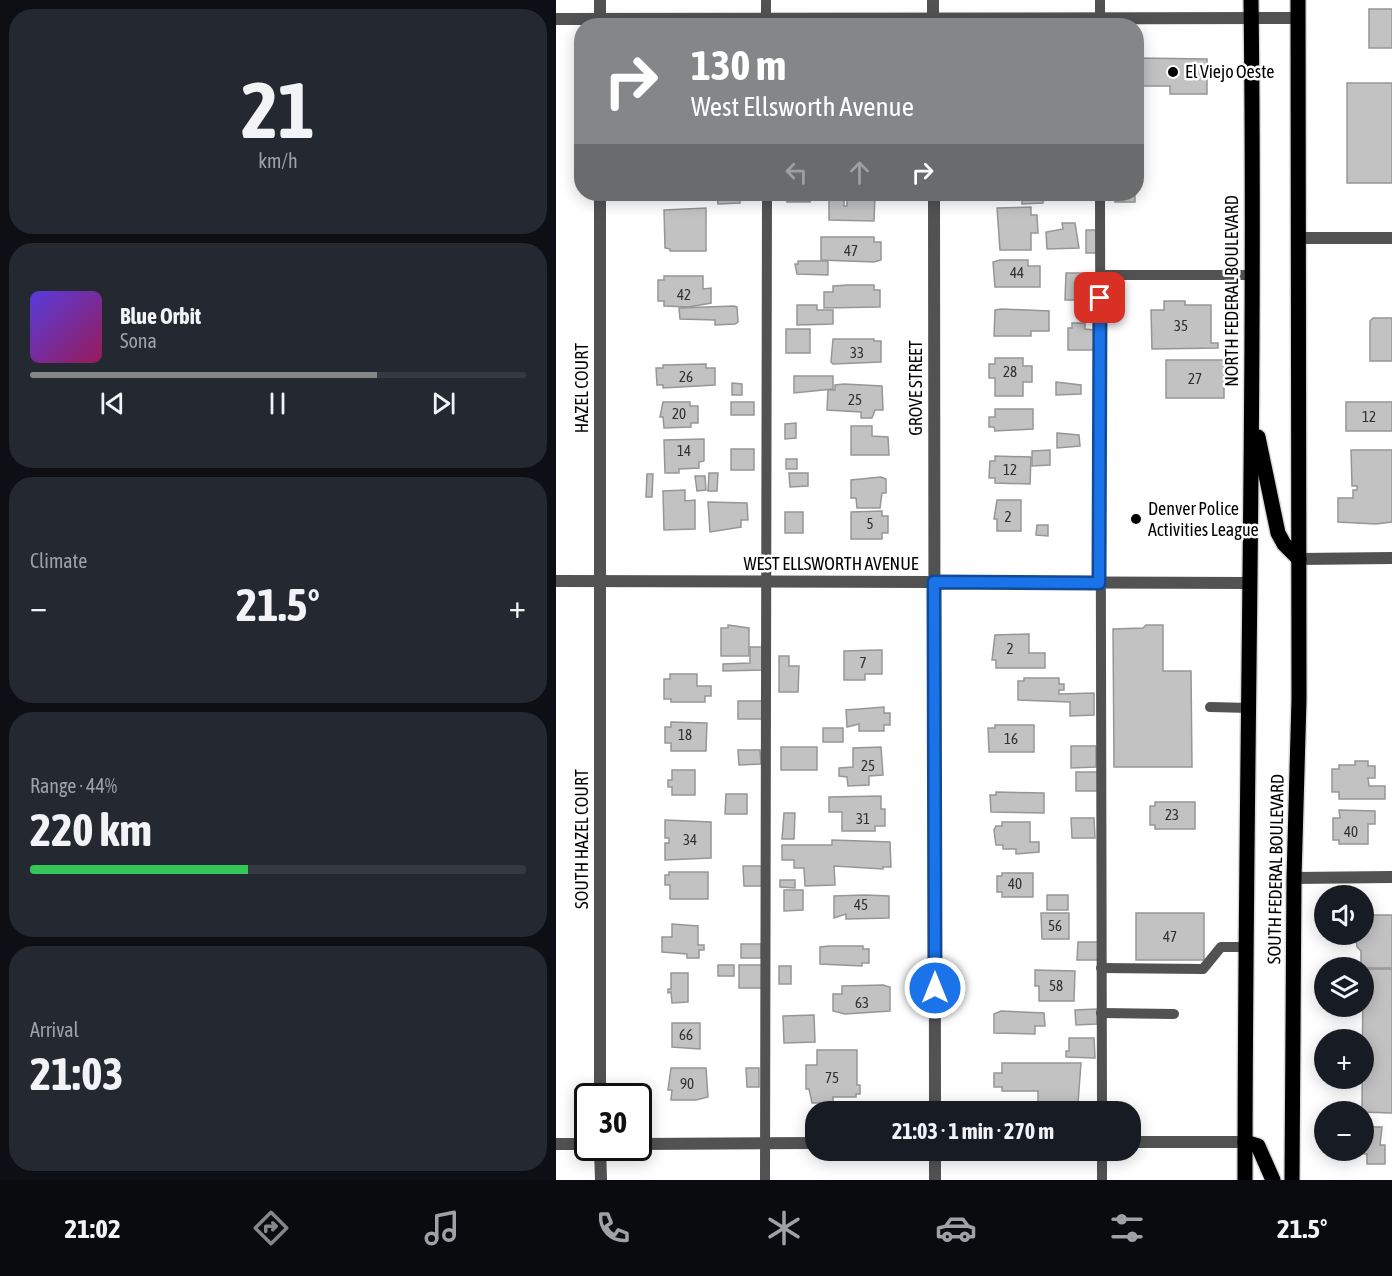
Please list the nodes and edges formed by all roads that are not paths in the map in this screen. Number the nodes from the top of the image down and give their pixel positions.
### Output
1 (600, 0) edge
2 (766, 0) edge
3 (933, 0) edge
4 (1100, 0) edge
5 (1252, 0) edge
6 (1298, 0) edge
7 (600, 18) edge
8 (766, 18) edge
9 (933, 18) edge
10 (1100, 18) edge
11 (1252, 18) junction
12 (1298, 18) junction
13 (556, 19) edge
14 (574, 20) edge
15 (1144, 21) edge
16 (600, 201) edge
17 (766, 201) edge
18 (934, 201) edge
19 (1100, 201) edge
20 (1297, 238) junction
21 (1392, 238) edge
22 (1100, 275) junction
23 (1252, 275) junction
24 (1251, 402) junction
25 (1392, 558) edge
26 (1299, 559) junction
27 (556, 581) edge
28 (600, 582) junction
29 (768, 582) junction
30 (934, 582) junction
31 (1099, 583) junction
32 (1251, 583) junction
33 (1210, 707) dead end
34 (1250, 708) junction
35 (1392, 877) edge
36 (1294, 878) junction
37 (1245, 947) junction
38 (1101, 968) junction
39 (1101, 1013) junction
40 (1174, 1014) dead end
41 (600, 1083) edge
42 (935, 1101) edge
43 (1102, 1101) edge
44 (1141, 1142) edge
45 (1245, 1142) junction
46 (765, 1143) junction
47 (805, 1143) edge
48 (556, 1144) edge
49 (574, 1144) edge
50 (652, 1144) edge
51 (600, 1161) edge
52 (935, 1161) edge
53 (1102, 1161) edge
54 (601, 1180) edge
55 (765, 1180) edge
56 (935, 1180) edge
57 (1102, 1180) edge
58 (1245, 1180) edge
59 (1273, 1180) edge
60 (1292, 1180) edge

1 - 7 street
2 - 8 lane
3 - 9 street
4 - 10 lane
5 - 11 main road, NORTH FEDERAL BOULEVARD
6 - 12 main road
11 - 12 street
11 - 15 street
11 - 23 main road, NORTH FEDERAL BOULEVARD
12 - 20 main road
13 - 14 street
16 - 28 street, HAZEL COURT
17 - 29 lane
18 - 30 street, GROVE STREET
19 - 22 lane
20 - 21 street
20 - 26 main road
22 - 23 lane
22 - 31 lane
23 - 24 main road, NORTH FEDERAL BOULEVARD
24 - 26 main road
24 - 32 main road, NORTH FEDERAL BOULEVARD
25 - 26 street
26 - 36 main road, SOUTH FEDERAL BOULEVARD
27 - 28 street, WEST ELLSWORTH AVENUE
28 - 29 street, WEST ELLSWORTH AVENUE
28 - 41 street, SOUTH HAZEL COURT
29 - 30 street, WEST ELLSWORTH AVENUE
29 - 46 lane
30 - 31 street, WEST ELLSWORTH AVENUE
30 - 42 street, GROVE STREET
31 - 32 street, WEST ELLSWORTH AVENUE
31 - 38 lane
32 - 34 main road, SOUTH FEDERAL BOULEVARD
33 - 34 lane
34 - 37 main road, SOUTH FEDERAL BOULEVARD
35 - 36 street
36 - 60 main road, SOUTH FEDERAL BOULEVARD
37 - 38 lane
37 - 45 main road, SOUTH FEDERAL BOULEVARD
38 - 39 lane
39 - 40 lane
39 - 43 lane
44 - 45 street
45 - 58 main road, SOUTH FEDERAL BOULEVARD
45 - 59 main road
46 - 47 street
46 - 50 street
46 - 55 lane
48 - 49 street
51 - 54 street
52 - 56 street
53 - 57 lane

